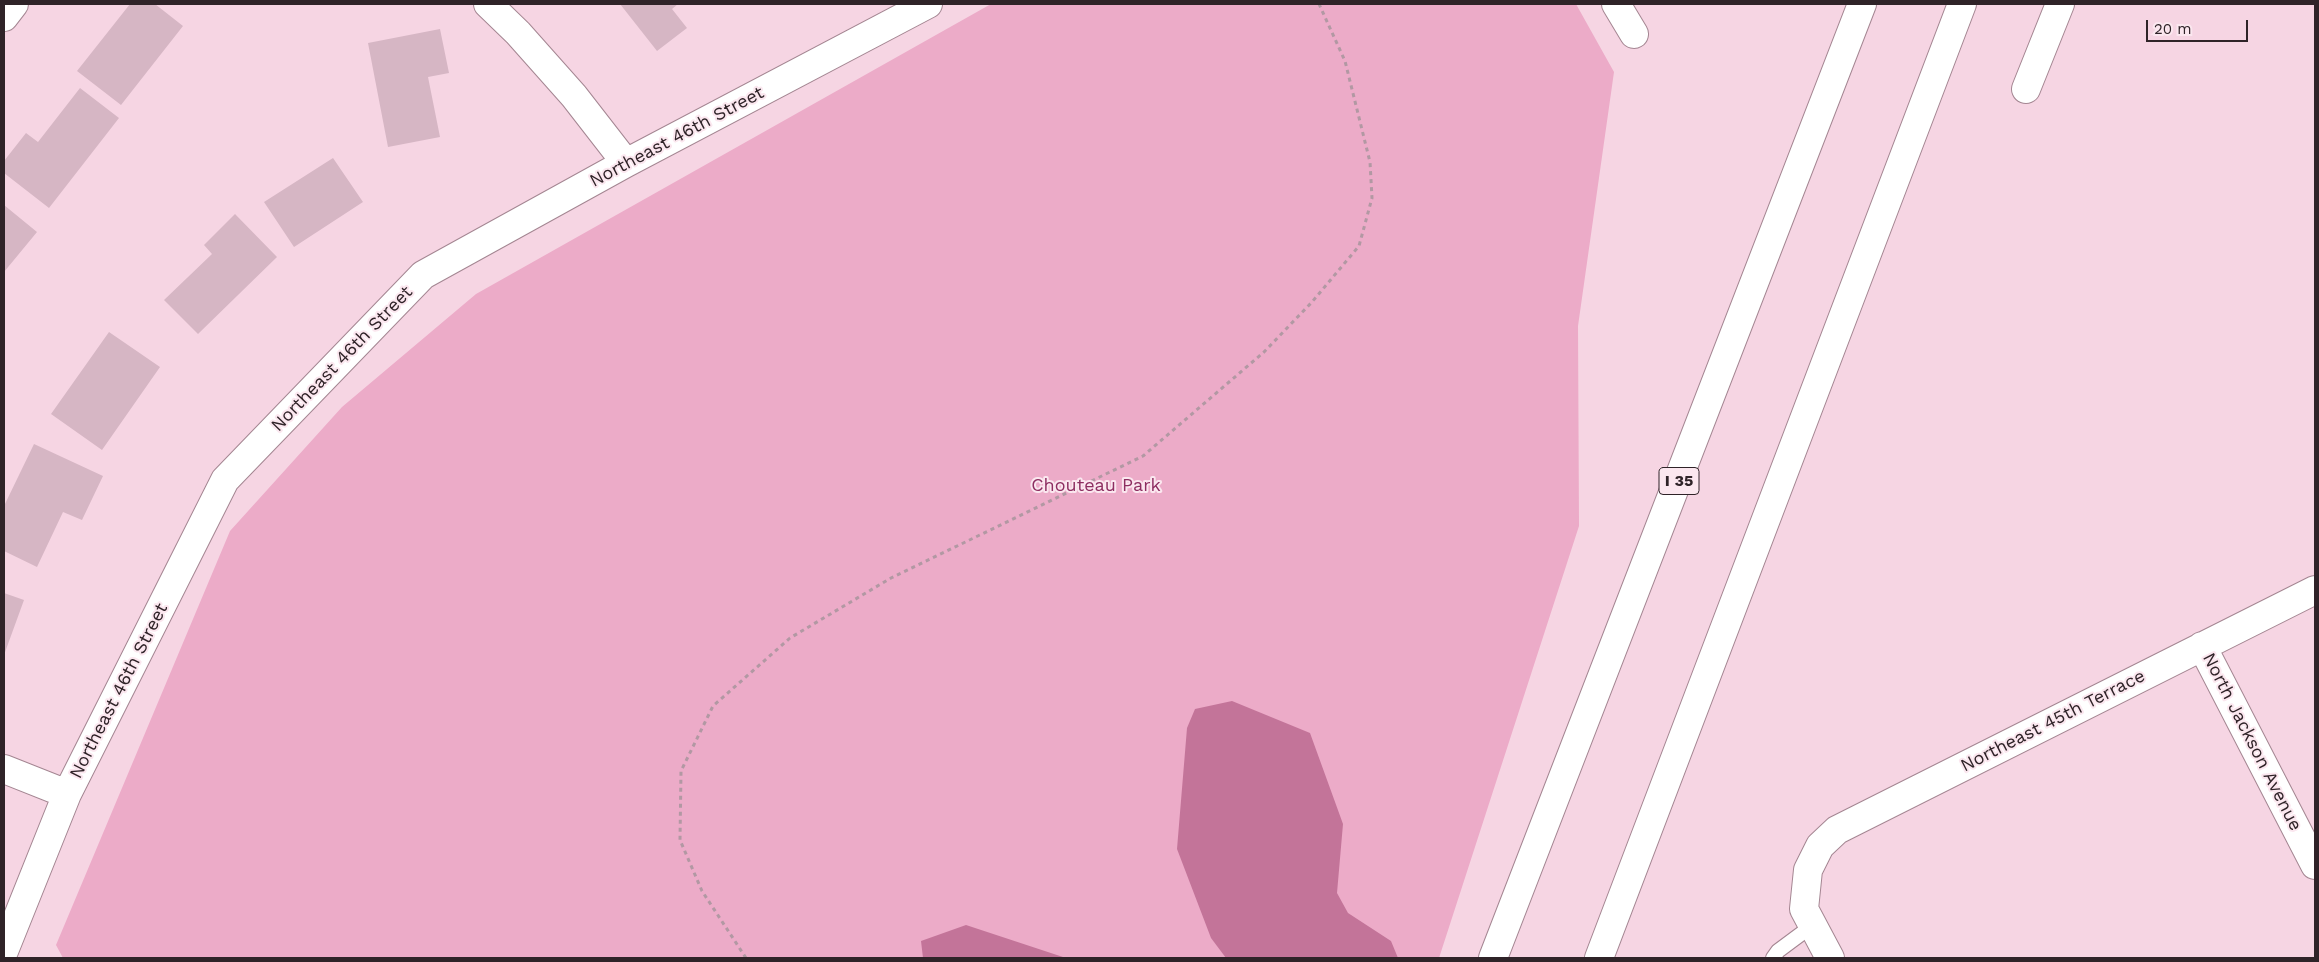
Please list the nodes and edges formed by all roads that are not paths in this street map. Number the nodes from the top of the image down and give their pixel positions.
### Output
1 (14, 4) edge
2 (488, 4) edge
3 (928, 4) edge
4 (1616, 4) edge
5 (1862, 4) edge
6 (1962, 4) edge
7 (2060, 4) edge
8 (4, 17) edge
9 (1634, 34) dead end
10 (2026, 89) dead end
11 (626, 164) junction
12 (2315, 590) edge
13 (2202, 646) junction
14 (4, 769) edge
15 (68, 794) junction
16 (2315, 865) edge
17 (1812, 925) junction
18 (4, 951) edge
19 (1493, 958) edge
20 (1599, 958) edge
21 (1773, 958) edge
22 (1830, 958) edge

1 - 8 main road
2 - 11 main road
3 - 11 main road, Northeast 46th Street
4 - 9 main road
5 - 19 main road, I 35
6 - 20 main road
7 - 10 main road
11 - 15 main road, Northeast 46th Street
12 - 13 main road, Northeast 45th Terrace
13 - 16 main road, North Jackson Avenue
13 - 17 main road, Northeast 45th Terrace
14 - 15 main road
15 - 18 main road, Northeast 46th Street
17 - 21 lane
17 - 22 main road

